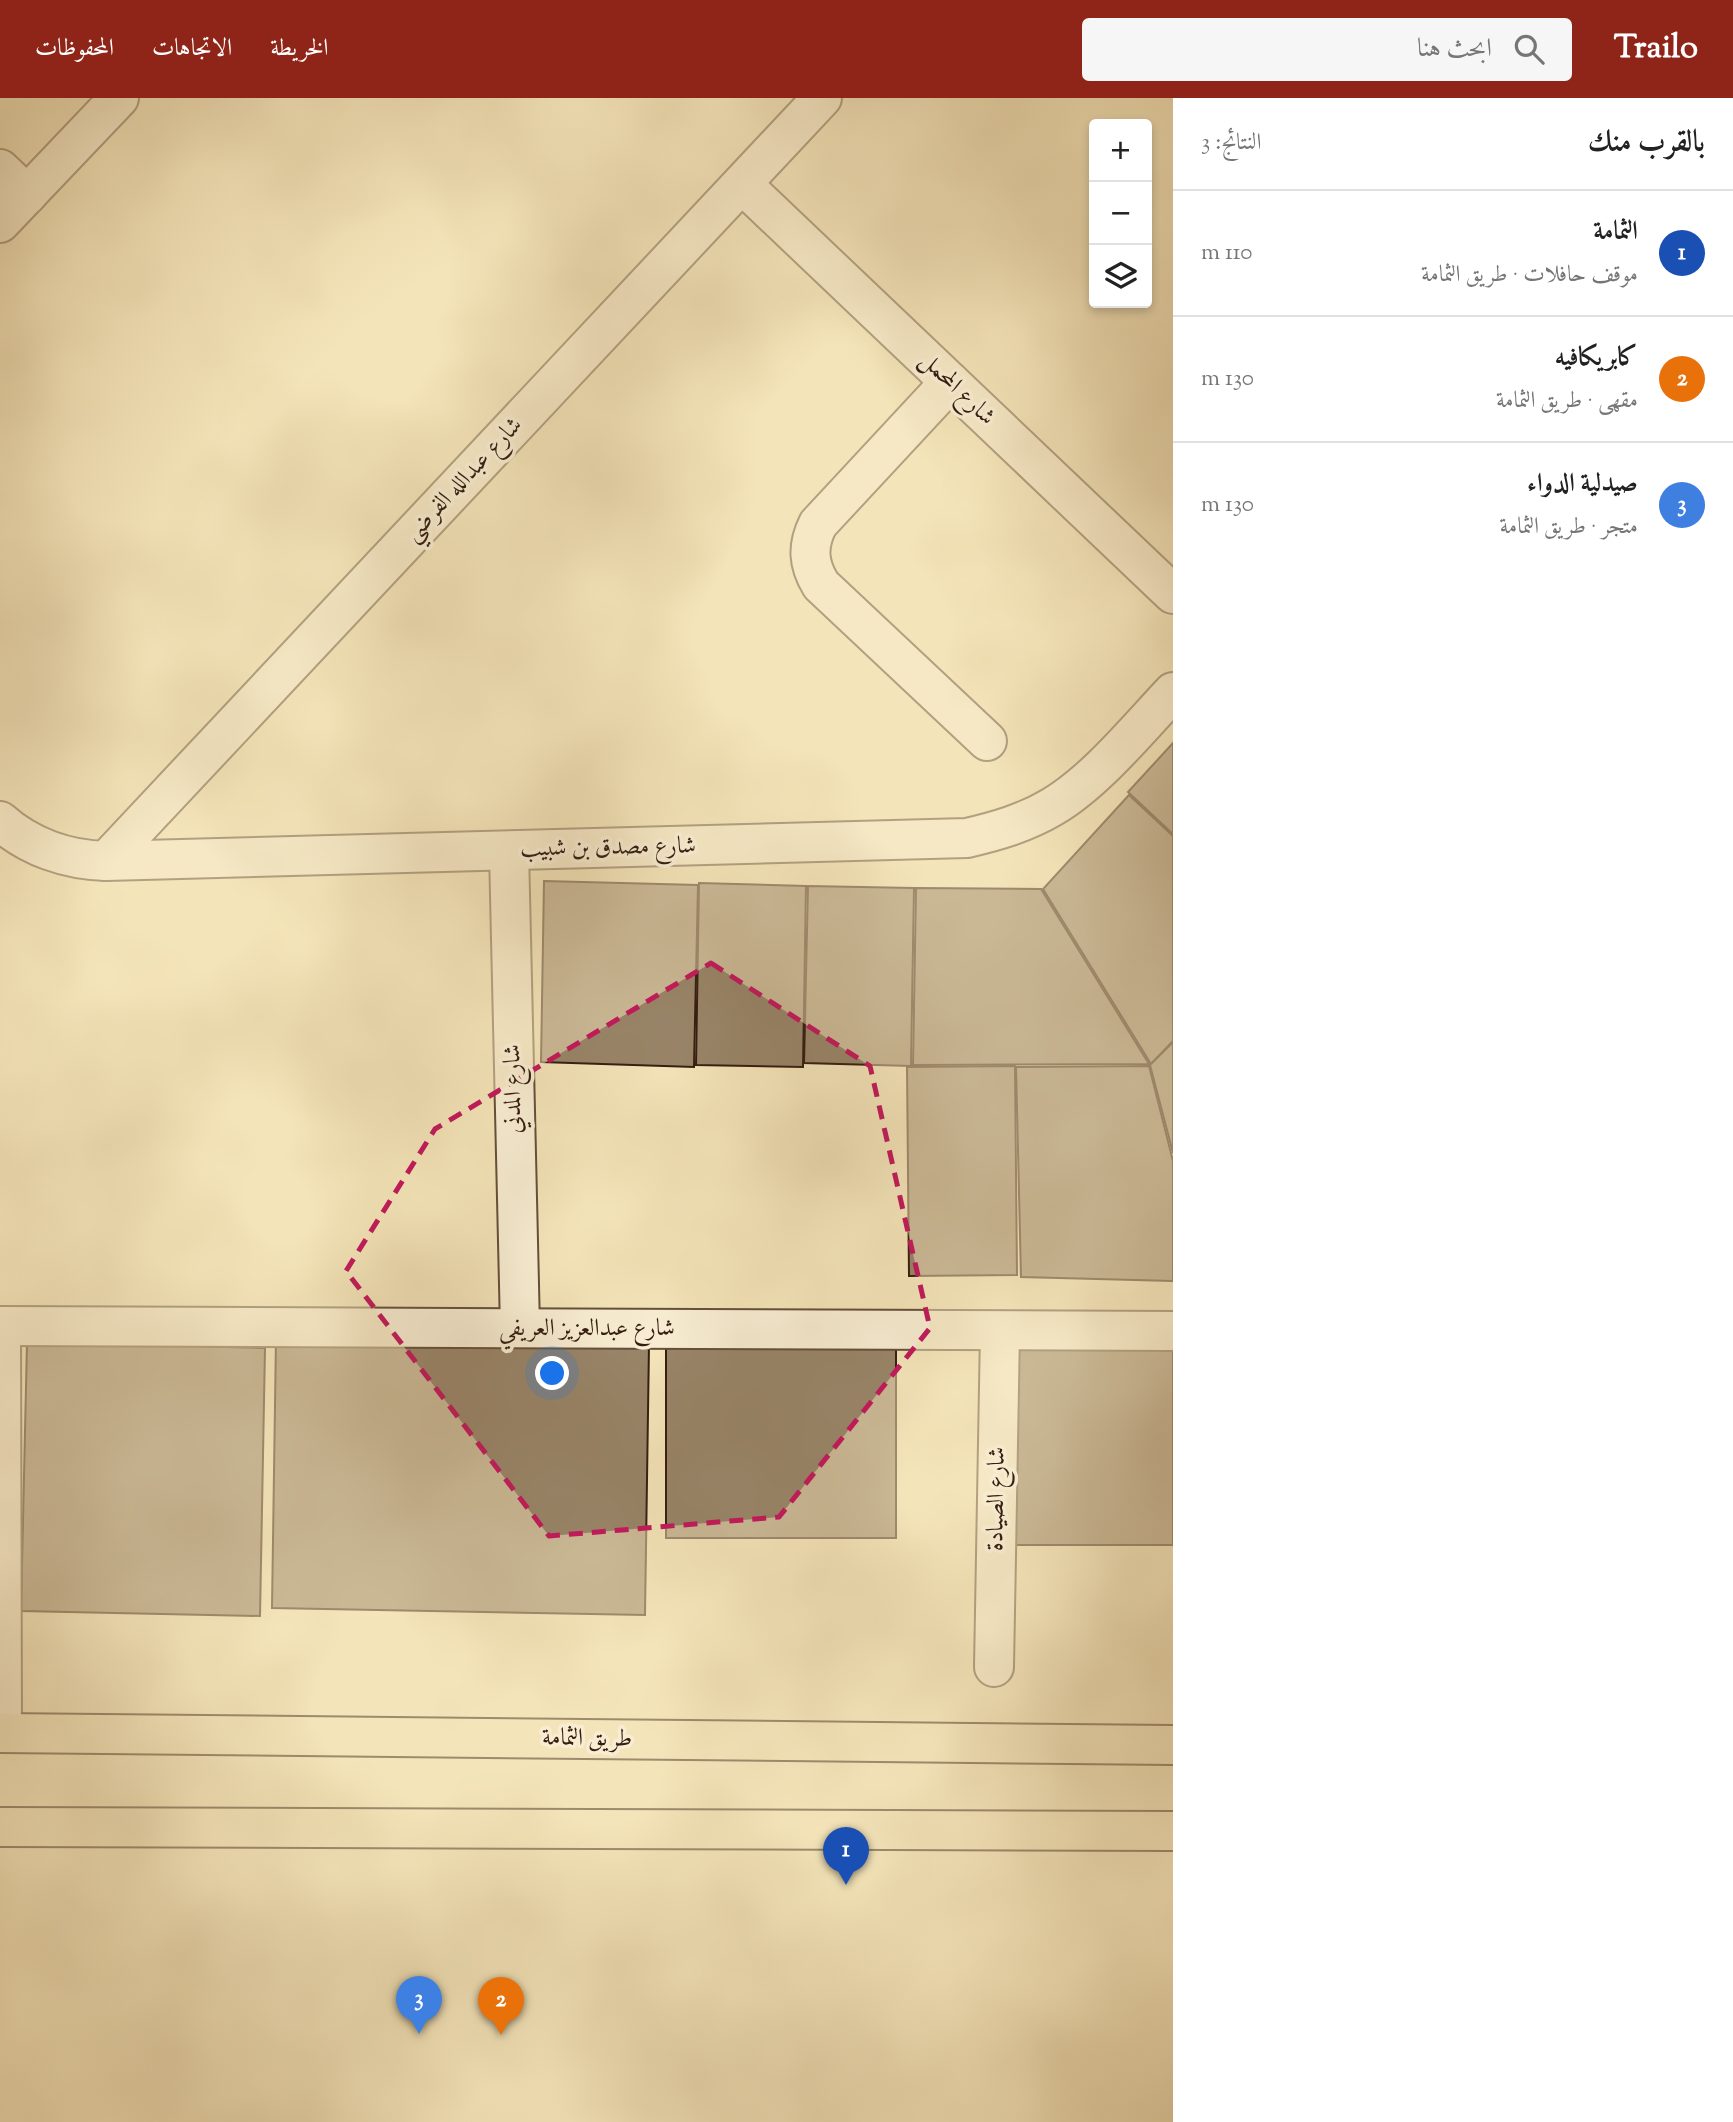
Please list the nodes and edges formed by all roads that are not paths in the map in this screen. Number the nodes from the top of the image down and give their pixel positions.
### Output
1 (119, 98) edge
2 (822, 98) edge
3 (0, 169) edge
4 (741, 184) junction
5 (27, 195) junction
6 (0, 223) edge
7 (950, 382) junction
8 (1173, 594) edge
9 (1173, 692) edge
10 (987, 741) dead end
11 (0, 821) edge
12 (509, 851) junction
13 (106, 861) junction
14 (1, 1326) edge
15 (520, 1328) junction
16 (1000, 1331) junction
17 (1173, 1331) edge
18 (995, 1667) dead end
19 (1, 1733) edge
20 (1173, 1745) edge
21 (0, 1827) edge
22 (152, 1827) junction
23 (1173, 1831) edge
24 (0, 1846) edge

1 - 5 street
2 - 4 street, شارع عبدالله الفرضي
3 - 5 street
4 - 7 street, شارع المحمل
4 - 13 street, شارع عبدالله الفرضي
5 - 6 street
7 - 8 street, شارع المحمل
7 - 10 street
9 - 12 street, شارع مصدق بن شبيب
11 - 13 street, شارع مصدق بن شبيب
12 - 13 street, شارع مصدق بن شبيب
12 - 15 street, شارع المدني
14 - 15 street, شارع عبدالعزيز العريفي
14 - 19 street
15 - 16 street, شارع عبدالعزيز العريفي
16 - 17 street, شارع عبدالعزيز العريفي
16 - 18 street, شارع الصيادة
19 - 20 main road, طريق الثمامة
21 - 22 main road
22 - 23 main road
22 - 24 street

